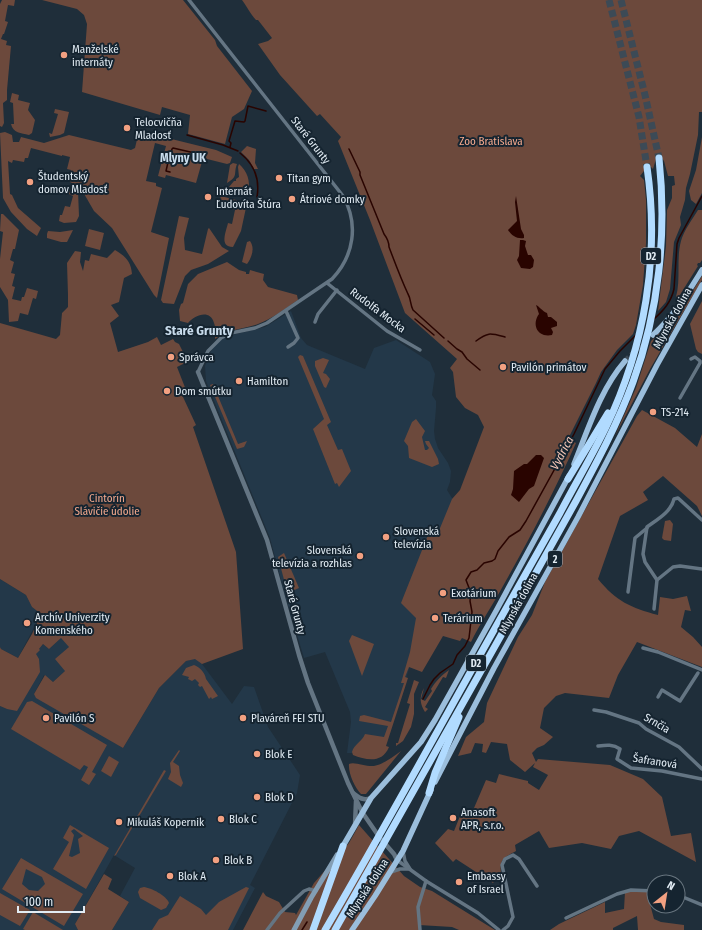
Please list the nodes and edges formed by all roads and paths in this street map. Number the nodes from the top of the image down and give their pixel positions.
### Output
1 (189, 0) edge
2 (659, 158) tunnel mouth
3 (647, 167) tunnel mouth
4 (702, 270) edge
5 (327, 283) junction
6 (702, 285) edge
7 (338, 290) junction
8 (286, 311) junction
9 (314, 322) dead end
10 (653, 335) dead end
11 (288, 347) dead end
12 (420, 350) dead end
13 (690, 359) dead end
14 (625, 361) tunnel mouth
15 (198, 372) joint
16 (621, 393) junction
17 (680, 398) dead end
18 (568, 479) junction
19 (702, 520) edge
20 (648, 527) junction
21 (702, 569) edge
22 (657, 580) junction
23 (628, 592) dead end
24 (654, 609) dead end
25 (643, 648) dead end
26 (700, 672) edge
27 (478, 676) junction
28 (658, 697) dead end
29 (594, 710) dead end
30 (598, 746) dead end
31 (702, 769) edge
32 (702, 779) edge
33 (351, 792) junction
34 (429, 793) junction
35 (371, 798) junction
36 (356, 801) junction
37 (364, 815) junction
38 (355, 825) junction
39 (343, 846) junction
40 (399, 856) junction
41 (411, 869) junction
42 (390, 872) junction
43 (425, 883) junction
44 (537, 886) dead end
45 (316, 891) junction
46 (646, 891) edge
47 (686, 899) edge
48 (702, 906) edge
49 (566, 918) dead end
50 (267, 930) edge
51 (294, 930) edge
52 (313, 930) edge
53 (325, 930) edge
54 (335, 930) edge
55 (352, 930) edge
56 (420, 930) edge
57 (499, 930) edge
58 (503, 930) edge

1 - 5 street, Staré Grunty
2 - 27 highway, D2
3 - 16 highway, D2
4 - 10 main road, Mlynská dolina
5 - 7 street, Rudolfa Mocka
5 - 8 street, Staré Grunty
6 - 34 main road, Mlynská dolina / 2
7 - 9 street
7 - 12 street, Rudolfa Mocka
8 - 11 street
8 - 15 street, Staré Grunty
13 - 17 street
14 - 18 main road, Mlynská dolina
15 - 33 street, Staré Grunty
16 - 18 highway
16 - 53 highway, D2
18 - 35 main road, Mlynská dolina
19 - 20 street
20 - 22 street
20 - 23 street
21 - 22 street
22 - 24 street
25 - 26 street
26 - 28 street
27 - 34 highway
27 - 54 highway, D2
29 - 31 street, Srnčia
30 - 32 street, Šafranová
33 - 35 street
33 - 36 street, Staré Grunty
34 - 40 main road, Mlynská dolina / 2
35 - 37 main road, Mlynská dolina
36 - 37 street, Staré Grunty
36 - 38 street
37 - 38 main road, Mlynská dolina
37 - 40 street, Staré Grunty
38 - 39 main road, Mlynská dolina
39 - 45 main road, Mlynská dolina
39 - 52 highway
40 - 41 street
40 - 41 street
40 - 42 main road, Mlynská dolina / 2
41 - 42 street
41 - 43 street
42 - 55 main road, Mlynská dolina / 2
43 - 56 street
43 - 57 street
44 - 58 street
45 - 50 street
45 - 51 main road, Mlynská dolina
46 - 49 street
47 - 48 street

